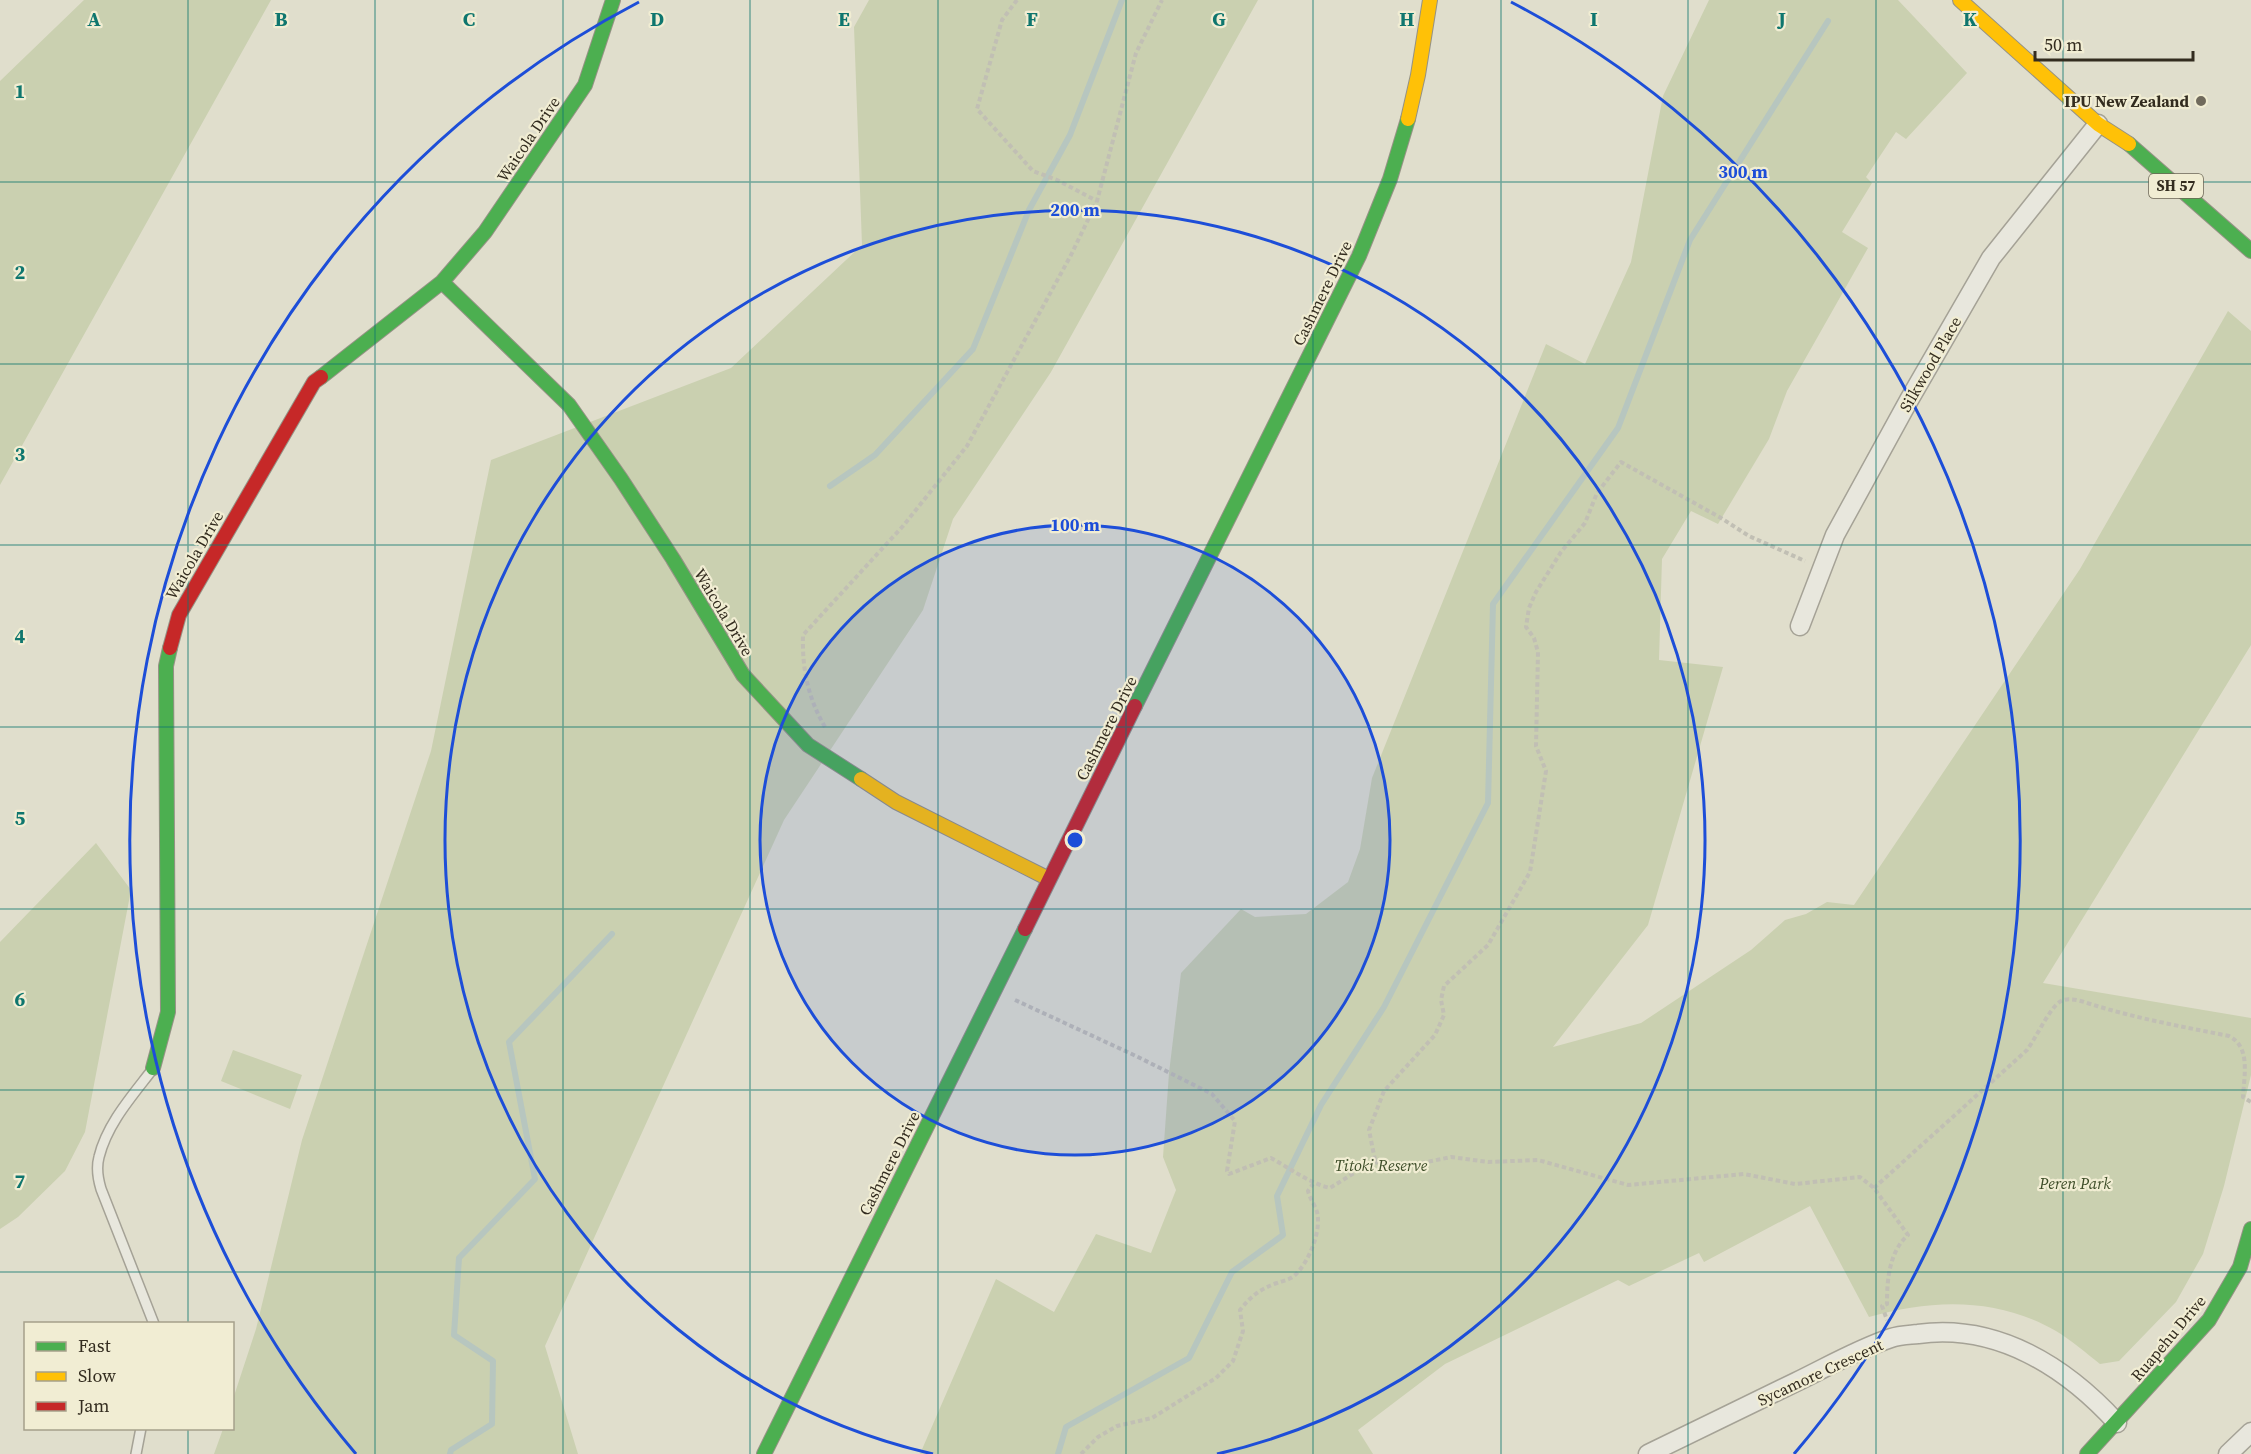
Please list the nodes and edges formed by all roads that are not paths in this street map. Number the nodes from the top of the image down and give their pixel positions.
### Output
1 (613, 0) edge
2 (1430, 0) edge
3 (1960, 0) edge
4 (2098, 124) junction
5 (2251, 251) edge
6 (442, 282) junction
7 (1800, 626) dead end
8 (1049, 879) junction
9 (153, 1068) joint
10 (2251, 1229) edge
11 (154, 1322) edge
12 (2117, 1423) junction
13 (141, 1430) edge
14 (2251, 1432) edge
15 (136, 1454) edge
16 (764, 1454) edge
17 (1648, 1454) edge
18 (2087, 1454) edge
19 (2229, 1454) edge

1 - 6 main road, Waicola Drive
2 - 8 main road, Cashmere Drive
3 - 4 main road, SH 57
4 - 5 main road, SH 57
4 - 7 street, Silkwood Place
6 - 8 main road, Waicola Drive
6 - 9 main road, Waicola Drive
8 - 16 main road, Cashmere Drive
9 - 11 lane
10 - 12 main road, Ruapehu Drive
12 - 17 street, Sycamore Crescent
12 - 18 main road, Ruapehu Drive
13 - 15 lane
14 - 19 street

